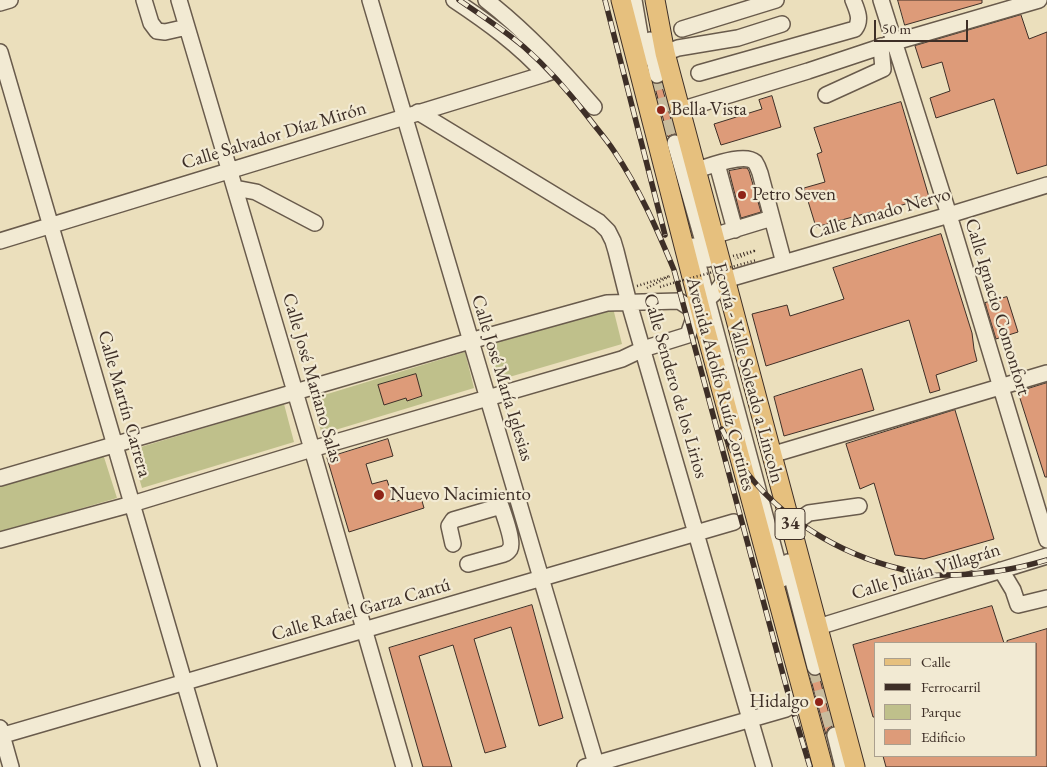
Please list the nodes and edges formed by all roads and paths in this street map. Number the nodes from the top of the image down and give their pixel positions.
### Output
1 (10, 0) edge
2 (144, 0) edge
3 (179, 0) edge
4 (370, 0) edge
5 (454, 0) edge
6 (486, 0) edge
7 (621, 0) edge
8 (634, 0) edge
9 (642, 0) edge
10 (655, 0) edge
11 (776, 0) edge
12 (853, 0) edge
13 (881, 0) edge
14 (1039, 0) edge
15 (0, 3) edge
16 (782, 24) junction
17 (187, 27) junction
18 (682, 29) dead end
19 (888, 44) junction
20 (788, 48) junction
21 (0, 52) edge
22 (664, 53) junction
23 (560, 68) junction
24 (699, 73) dead end
25 (546, 74) junction
26 (826, 95) dead end
27 (594, 107) dead end
28 (680, 110) junction
29 (411, 115) junction
30 (671, 144) tunnel mouth
31 (717, 164) junction
32 (696, 170) junction
33 (230, 171) junction
34 (1047, 184) edge
35 (235, 188) junction
36 (949, 215) junction
37 (772, 218) junction
38 (315, 223) dead end
39 (51, 226) junction
40 (735, 230) junction
41 (713, 236) junction
42 (0, 241) edge
43 (719, 259) junction
44 (784, 263) junction
45 (628, 296) junction
46 (709, 298) junction
47 (470, 341) junction
48 (643, 348) junction
49 (1047, 373) edge
50 (1000, 387) junction
51 (295, 392) junction
52 (488, 398) junction
53 (114, 445) junction
54 (312, 450) junction
55 (771, 455) junction
56 (0, 478) edge
57 (519, 502) junction
58 (132, 504) junction
59 (501, 506) junction
60 (859, 506) dead end
61 (734, 522) dead end
62 (790, 526) junction
63 (696, 533) junction
64 (0, 540) edge
65 (1047, 540) edge
66 (454, 544) dead end
67 (1047, 556) edge
68 (468, 564) dead end
69 (1000, 570) junction
70 (541, 579) junction
71 (1047, 598) edge
72 (818, 627) junction
73 (365, 630) junction
74 (811, 668) tunnel mouth
75 (184, 682) junction
76 (786, 709) dead end
77 (751, 720) junction
78 (1, 733) edge
79 (593, 766) edge
80 (11, 767) edge
81 (209, 767) edge
82 (404, 767) edge
83 (764, 767) edge
84 (823, 767) edge
85 (832, 767) edge
86 (843, 767) edge
87 (855, 767) edge

1 - 15 street
2 - 17 street
3 - 17 street, Calle José Mariano Salas
4 - 29 street, Calle José María Iglesias
5 - 25 street
6 - 23 street
7 - 46 main road, Avenida Adolfo Ruíz Cortines / 34
8 - 9 street
10 - 22 main road, Avenida Adolfo Ruíz Cortines / 34
11 - 16 street
11 - 18 street
12 - 20 street
13 - 19 street, Calle Ignacio Comonfort
14 - 19 street
16 - 20 street
16 - 22 street
17 - 33 street, Calle José Mariano Salas
19 - 26 street
19 - 28 street
19 - 36 street, Calle Ignacio Comonfort
20 - 24 street
21 - 39 street, Calle Martín Carrera
22 - 28 main road, Avenida Adolfo Ruíz Cortines / 34
23 - 25 street, Calle Salvador Díaz Mirón
23 - 27 street
25 - 29 street, Calle Salvador Díaz Mirón
28 - 32 main road, Avenida Adolfo Ruíz Cortines / 34
29 - 33 street, Calle Salvador Díaz Mirón
29 - 45 street, Calle Sendero de los Lirios
29 - 47 street, Calle José María Iglesias
30 - 46 street, Ecovía - Valle Soleado a Lincoln
31 - 32 street
31 - 37 street
31 - 40 street
32 - 41 main road, Avenida Adolfo Ruíz Cortines / 34
33 - 35 street, Calle José Mariano Salas
33 - 39 street, Calle Salvador Díaz Mirón
34 - 36 street, Calle Amado Nervo
35 - 38 street
35 - 51 street, Calle José Mariano Salas
36 - 44 street, Calle Amado Nervo
36 - 50 street, Calle Ignacio Comonfort
37 - 40 street
37 - 44 street
39 - 42 street, Calle Salvador Díaz Mirón
39 - 53 street, Calle Martín Carrera
40 - 41 street
41 - 43 main road, Avenida Adolfo Ruíz Cortines / 34
43 - 45 path, bridge
43 - 46 main road, Avenida Adolfo Ruíz Cortines / 34
44 - 46 street, Calle Amado Nervo
45 - 46 street
45 - 47 street
45 - 48 street, Calle Sendero de los Lirios
46 - 48 street
46 - 55 main road, Avenida Adolfo Ruíz Cortines / 34
46 - 74 street, Ecovía - Valle Soleado a Lincoln
46 - 84 main road, Avenida Adolfo Ruíz Cortines / 34
47 - 51 street
47 - 52 street, Calle José María Iglesias
48 - 52 street
48 - 63 street, Calle Sendero de los Lirios
49 - 50 street
50 - 55 street
50 - 65 street, Calle Ignacio Comonfort
51 - 53 street
51 - 54 street, Calle José Mariano Salas
52 - 54 street
52 - 57 street, Calle José María Iglesias
53 - 56 street
53 - 58 street, Calle Martín Carrera
54 - 58 street
54 - 73 street, Calle José Mariano Salas
55 - 62 main road, Avenida Adolfo Ruíz Cortines / 34
57 - 59 street
57 - 70 street, Calle José María Iglesias
58 - 64 street
58 - 75 street, Calle Martín Carrera
59 - 66 street
59 - 68 street
60 - 62 street
61 - 63 street, Calle Rafael Garza Cantú
62 - 72 main road, Avenida Adolfo Ruíz Cortines / 34
63 - 70 street, Calle Rafael Garza Cantú
63 - 77 street, Calle Sendero de los Lirios
67 - 69 street, Calle Julián Villagrán
69 - 71 street
69 - 72 street, Calle Julián Villagrán
70 - 73 street, Calle Rafael Garza Cantú
70 - 79 street, Calle José María Iglesias
72 - 87 main road, Avenida Adolfo Ruíz Cortines / 34
73 - 75 street, Calle Rafael Garza Cantú
73 - 82 street, Calle José Mariano Salas
75 - 78 street, Calle Rafael Garza Cantú
75 - 81 street, Calle Martín Carrera
76 - 77 street
77 - 79 street
77 - 83 street, Calle Sendero de los Lirios
78 - 80 street
85 - 86 street

